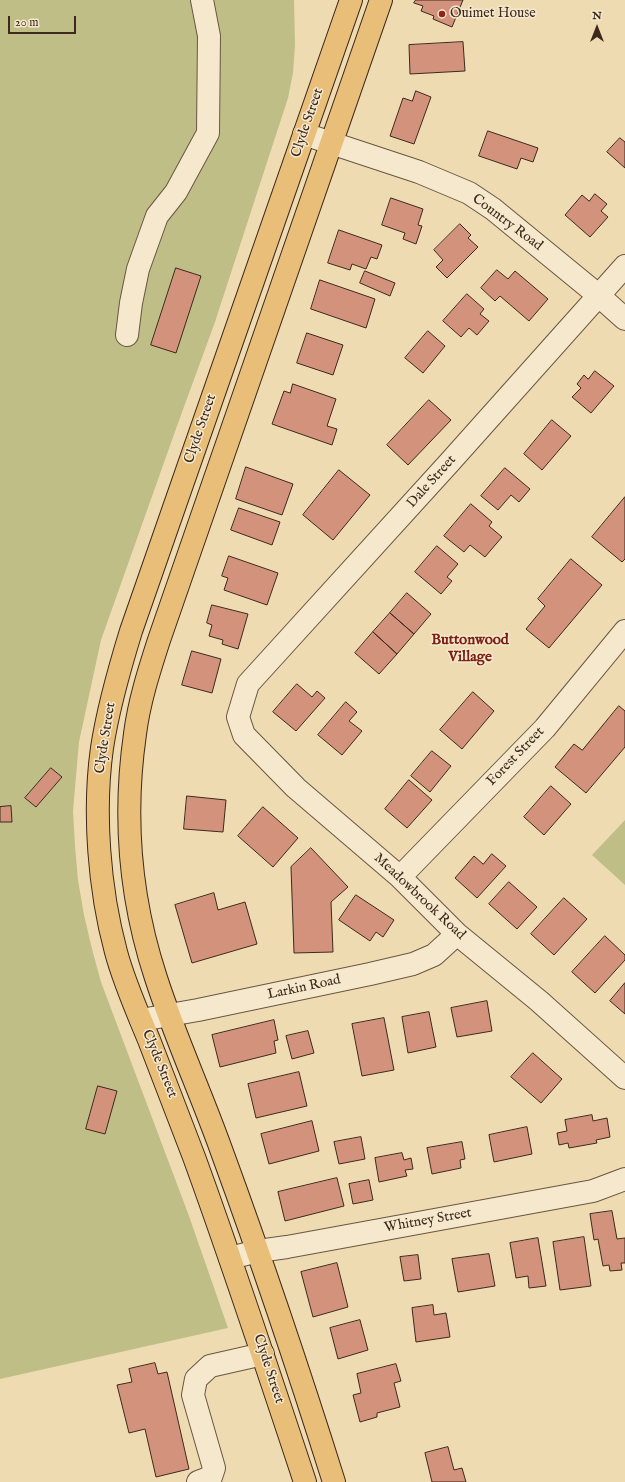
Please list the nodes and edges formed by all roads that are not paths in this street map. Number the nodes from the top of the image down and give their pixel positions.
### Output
1 (202, 0) edge
2 (351, 0) edge
3 (381, 0) edge
4 (304, 134) junction
5 (331, 142) junction
6 (625, 266) edge
7 (598, 294) junction
8 (625, 319) edge
9 (127, 335) dead end
10 (625, 631) edge
11 (242, 700) joint
12 (400, 877) junction
13 (457, 934) junction
14 (168, 1015) junction
15 (141, 1020) junction
16 (625, 1078) edge
17 (625, 1179) edge
18 (258, 1251) junction
19 (230, 1258) junction
20 (263, 1354) junction
21 (198, 1482) edge
22 (305, 1482) edge
23 (334, 1482) edge

1 - 9 street
2 - 4 main road, Clyde Street
3 - 5 main road, Clyde Street
4 - 5 street, Country Road
4 - 15 main road, Clyde Street
5 - 7 street, Country Road
5 - 14 main road, Clyde Street
6 - 7 street, Dale Street
7 - 8 street, Country Road
7 - 11 street, Dale Street
10 - 12 street, Forest Street
11 - 12 street, Meadowbrook Road
12 - 13 street, Meadowbrook Road
13 - 14 street, Larkin Road
13 - 16 street, Meadowbrook Road
14 - 15 street, Larkin Road
14 - 18 main road, Clyde Street
15 - 19 main road, Clyde Street
17 - 18 street, Whitney Street
18 - 19 street, Whitney Street
18 - 23 main road, Clyde Street
19 - 20 main road, Clyde Street
20 - 21 street
20 - 22 main road, Clyde Street

